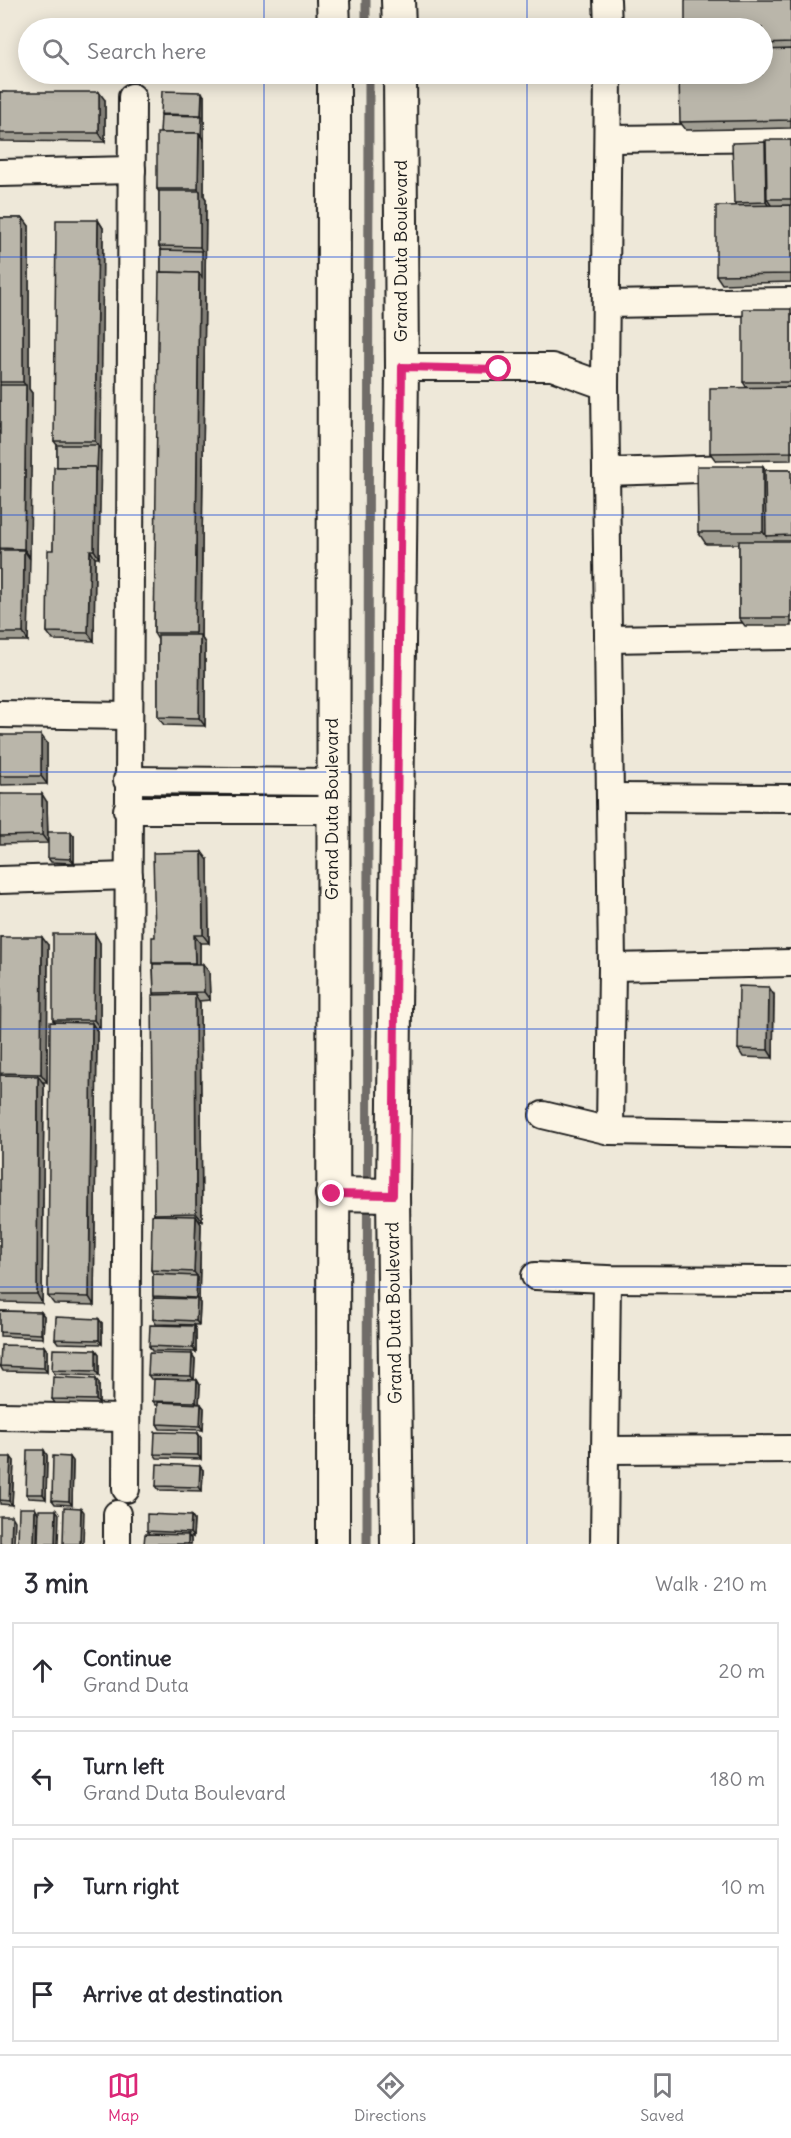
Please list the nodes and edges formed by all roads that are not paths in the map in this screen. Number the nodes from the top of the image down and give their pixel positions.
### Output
1 (333, 0) edge
2 (398, 0) edge
3 (607, 0) edge
4 (334, 18) edge
5 (399, 18) edge
6 (608, 18) edge
7 (334, 84) edge
8 (400, 84) edge
9 (608, 84) edge
10 (132, 97) dead end
11 (791, 137) edge
12 (609, 140) junction
13 (132, 170) junction
14 (0, 172) edge
15 (791, 301) edge
16 (607, 304) junction
17 (402, 367) junction
18 (604, 386) junction
19 (791, 466) edge
20 (606, 472) junction
21 (791, 636) edge
22 (608, 639) junction
23 (0, 714) edge
24 (129, 716) junction
25 (127, 780) junction
26 (332, 796) junction
27 (610, 797) junction
28 (791, 798) edge
29 (127, 810) junction
30 (129, 876) junction
31 (0, 880) edge
32 (791, 963) edge
33 (612, 967) junction
34 (543, 1115) dead end
35 (610, 1131) junction
36 (791, 1134) edge
37 (364, 1195) junction
38 (535, 1276) dead end
39 (607, 1279) junction
40 (791, 1280) edge
41 (0, 1416) edge
42 (126, 1418) junction
43 (605, 1449) junction
44 (791, 1449) edge
45 (126, 1489) dead end
46 (117, 1514) dead end
47 (117, 1544) edge
48 (333, 1544) edge
49 (397, 1544) edge
50 (604, 1544) edge

1 - 4 street
2 - 5 street
3 - 6 street
7 - 26 street, Grand Duta Boulevard
8 - 17 street, Grand Duta Boulevard
9 - 12 street
10 - 13 street
11 - 12 street
12 - 16 street
13 - 14 street
13 - 24 street
15 - 16 street
16 - 18 street
17 - 18 street
17 - 37 street, Grand Duta Boulevard
18 - 20 street
19 - 20 street
20 - 22 street
21 - 22 street
22 - 27 street
23 - 24 street
24 - 25 street
25 - 26 street
25 - 29 street
26 - 29 street
26 - 37 street, Grand Duta Boulevard
27 - 28 street
27 - 33 street
29 - 30 street
30 - 31 street
30 - 42 street
32 - 33 street
33 - 35 street
34 - 35 street
35 - 36 street
37 - 48 street, Grand Duta Boulevard
37 - 49 street, Grand Duta Boulevard
38 - 39 street
39 - 40 street
39 - 43 street
41 - 42 street
42 - 45 street
43 - 44 street
43 - 50 street
46 - 47 street

